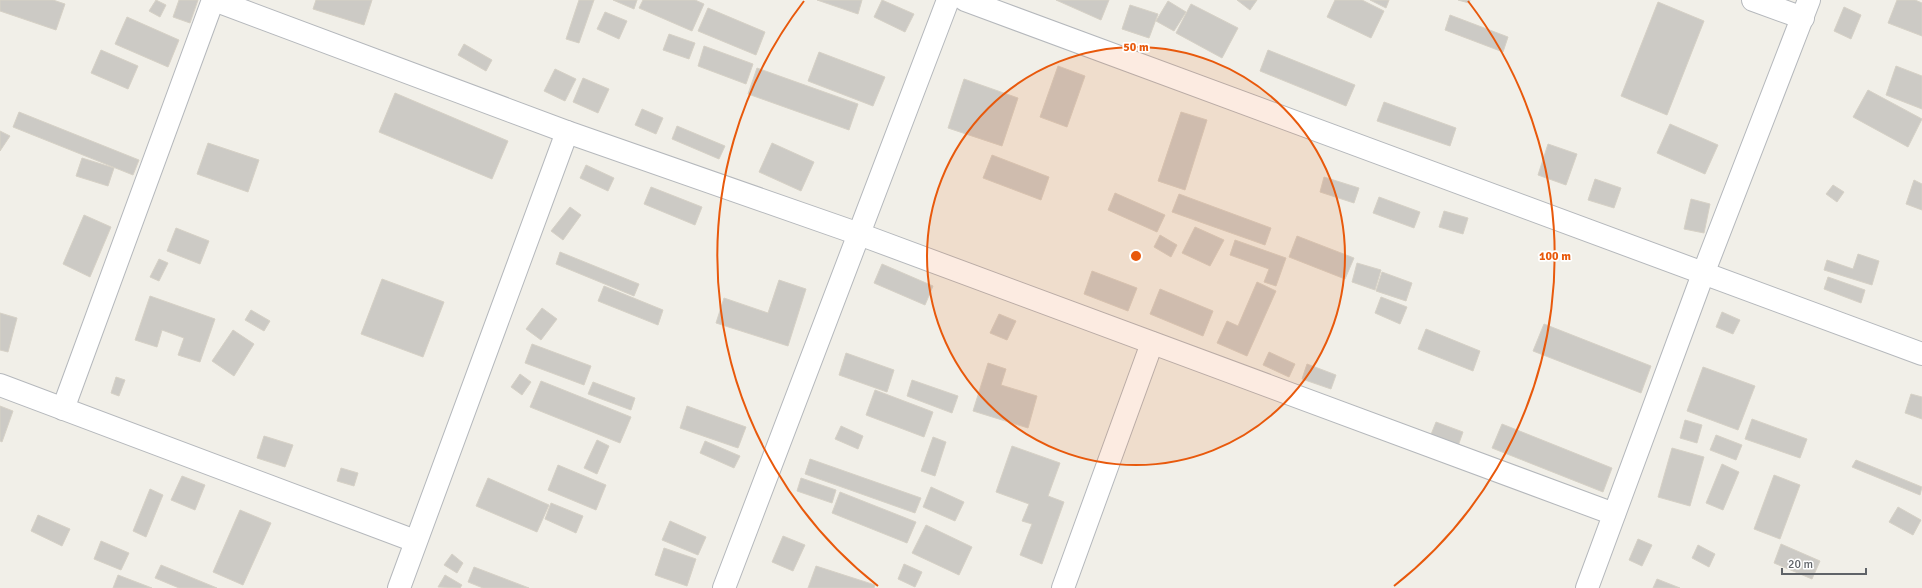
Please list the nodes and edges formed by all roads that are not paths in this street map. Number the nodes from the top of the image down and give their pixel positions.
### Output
1 (213, 0) edge
2 (948, 0) edge
3 (965, 0) edge
4 (1753, 0) edge
5 (1806, 9) edge
6 (567, 132) junction
7 (859, 234) junction
8 (1703, 274) junction
9 (1152, 343) junction
10 (1922, 354) edge
11 (0, 385) edge
12 (63, 409) junction
13 (1614, 514) junction
14 (415, 541) junction
15 (399, 588) edge
16 (724, 588) edge
17 (1063, 588) edge
18 (1587, 588) edge

1 - 6 street
1 - 12 street
2 - 7 street
3 - 8 street
4 - 5 street
5 - 8 street
6 - 7 street
6 - 14 street
7 - 9 street
7 - 16 street
8 - 10 street
8 - 13 street
9 - 13 street
9 - 17 street
11 - 12 street
12 - 14 street
13 - 18 street
14 - 15 street

